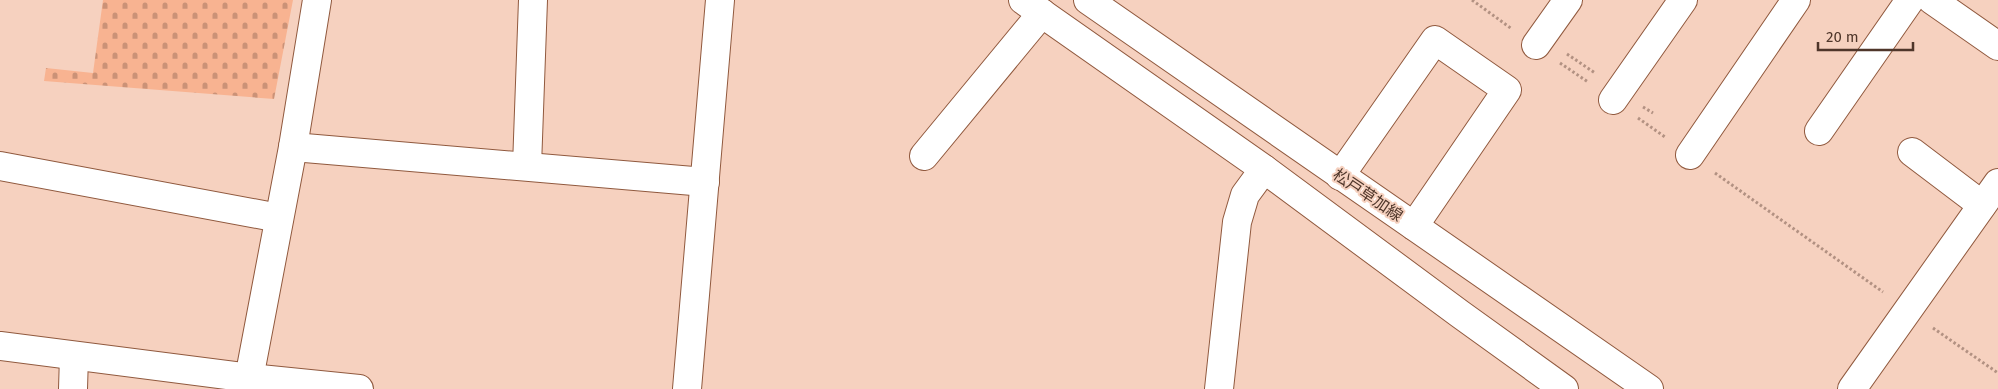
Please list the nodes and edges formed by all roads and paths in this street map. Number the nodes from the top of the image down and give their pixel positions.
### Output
1 (317, 0) edge
2 (533, 0) edge
3 (720, 0) edge
4 (1088, 0) edge
5 (1472, 0) edge
6 (1568, 0) edge
7 (1683, 0) edge
8 (1796, 0) edge
9 (1910, 0) edge
10 (1932, 0) edge
11 (1032, 7) edge
12 (1539, 40) junction
13 (1998, 46) edge
14 (1617, 95) junction
15 (1653, 113) dead end
16 (1819, 131) dead end
17 (292, 147) junction
18 (1912, 152) dead end
19 (1690, 155) junction
20 (924, 156) dead end
21 (0, 166) edge
22 (527, 166) junction
23 (1264, 168) junction
24 (1340, 176) junction
25 (705, 182) junction
26 (1998, 182) edge
27 (1982, 205) junction
28 (279, 218) junction
29 (1414, 226) junction
30 (1908, 310) junction
31 (0, 346) edge
32 (74, 356) junction
33 (1998, 373) edge
34 (248, 383) edge
35 (73, 389) edge
36 (359, 389) edge
37 (687, 389) edge
38 (1219, 389) edge
39 (1564, 389) edge
40 (1649, 389) edge
41 (1852, 389) edge

1 - 17 street
2 - 22 street
3 - 25 street
4 - 24 street, 松戸草加線
5 - 12 path
6 - 12 street
7 - 14 street
8 - 19 street
9 - 16 street
10 - 13 street
11 - 20 street
11 - 23 street
12 - 14 path
12 - 14 path
14 - 15 path
14 - 19 path
17 - 22 street
17 - 28 street
18 - 27 street
19 - 30 path
21 - 28 street
22 - 25 street
23 - 38 street
23 - 39 street
24 - 29 street, 松戸草加線
24 - 29 street
25 - 37 street
26 - 27 street
27 - 30 street
28 - 34 street
29 - 40 street, 松戸草加線
30 - 33 path
30 - 41 street
31 - 32 street
32 - 34 street
32 - 35 street
34 - 36 street

